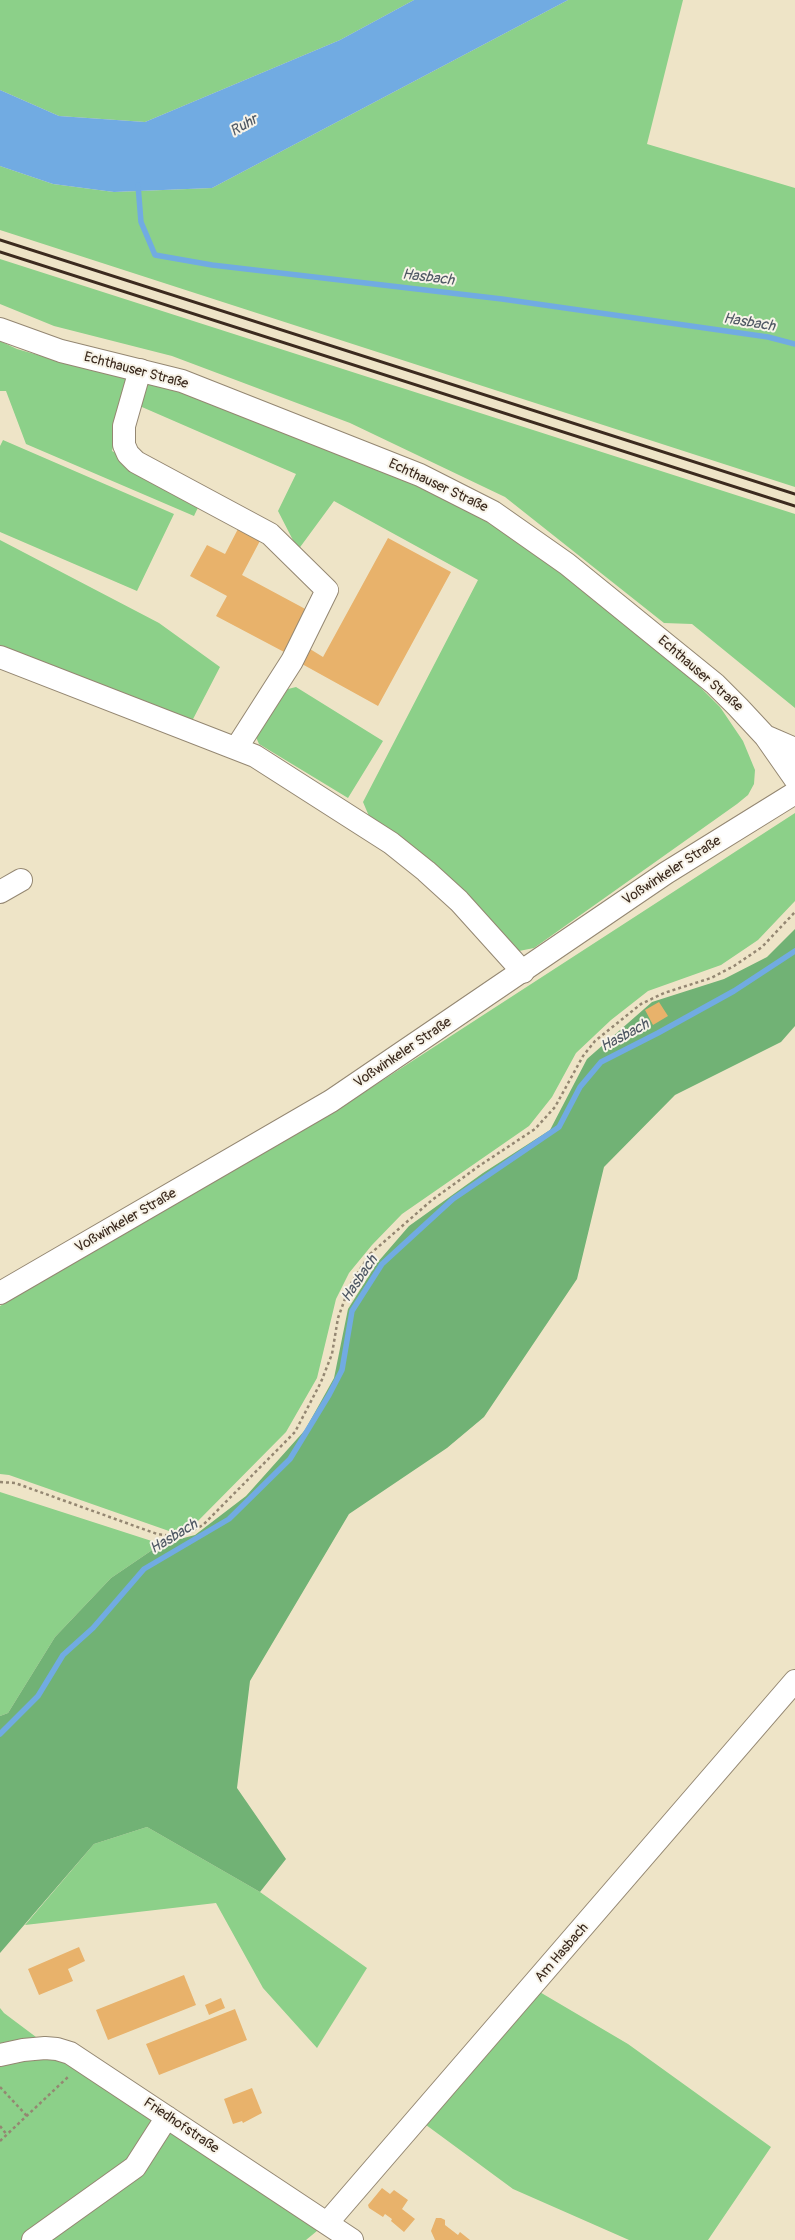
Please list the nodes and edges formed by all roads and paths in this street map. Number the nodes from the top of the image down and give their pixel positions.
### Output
1 (0, 329) edge
2 (140, 370) junction
3 (0, 657) edge
4 (765, 736) junction
5 (237, 747) junction
6 (795, 749) edge
7 (795, 779) edge
8 (795, 793) edge
9 (21, 880) dead end
10 (0, 892) edge
11 (795, 912) edge
12 (523, 972) junction
13 (0, 1293) edge
14 (0, 1482) edge
15 (795, 1681) edge
16 (0, 2055) edge
17 (84, 2062) junction
18 (0, 2087) edge
19 (27, 2116) junction
20 (167, 2117) junction
21 (0, 2126) edge
22 (7, 2135) junction
23 (0, 2141) edge
24 (327, 2223) junction
25 (33, 2240) edge
26 (352, 2240) edge

1 - 2 main road, Echthauser Straße
2 - 4 main road, Echthauser Straße
2 - 5 main road
3 - 5 main road
4 - 6 main road
4 - 7 main road, Echthauser Straße
5 - 12 main road
8 - 12 main road, Voßwinkeler Straße
9 - 10 main road
11 - 14 path
12 - 13 main road, Voßwinkeler Straße
15 - 24 main road, Am Hasbach
16 - 17 main road, Friedhofstraße
17 - 19 path
17 - 20 main road, Friedhofstraße
18 - 19 path
19 - 22 path
20 - 24 main road, Friedhofstraße
20 - 25 main road
21 - 22 path
22 - 23 path
24 - 26 main road, Friedhofstraße

